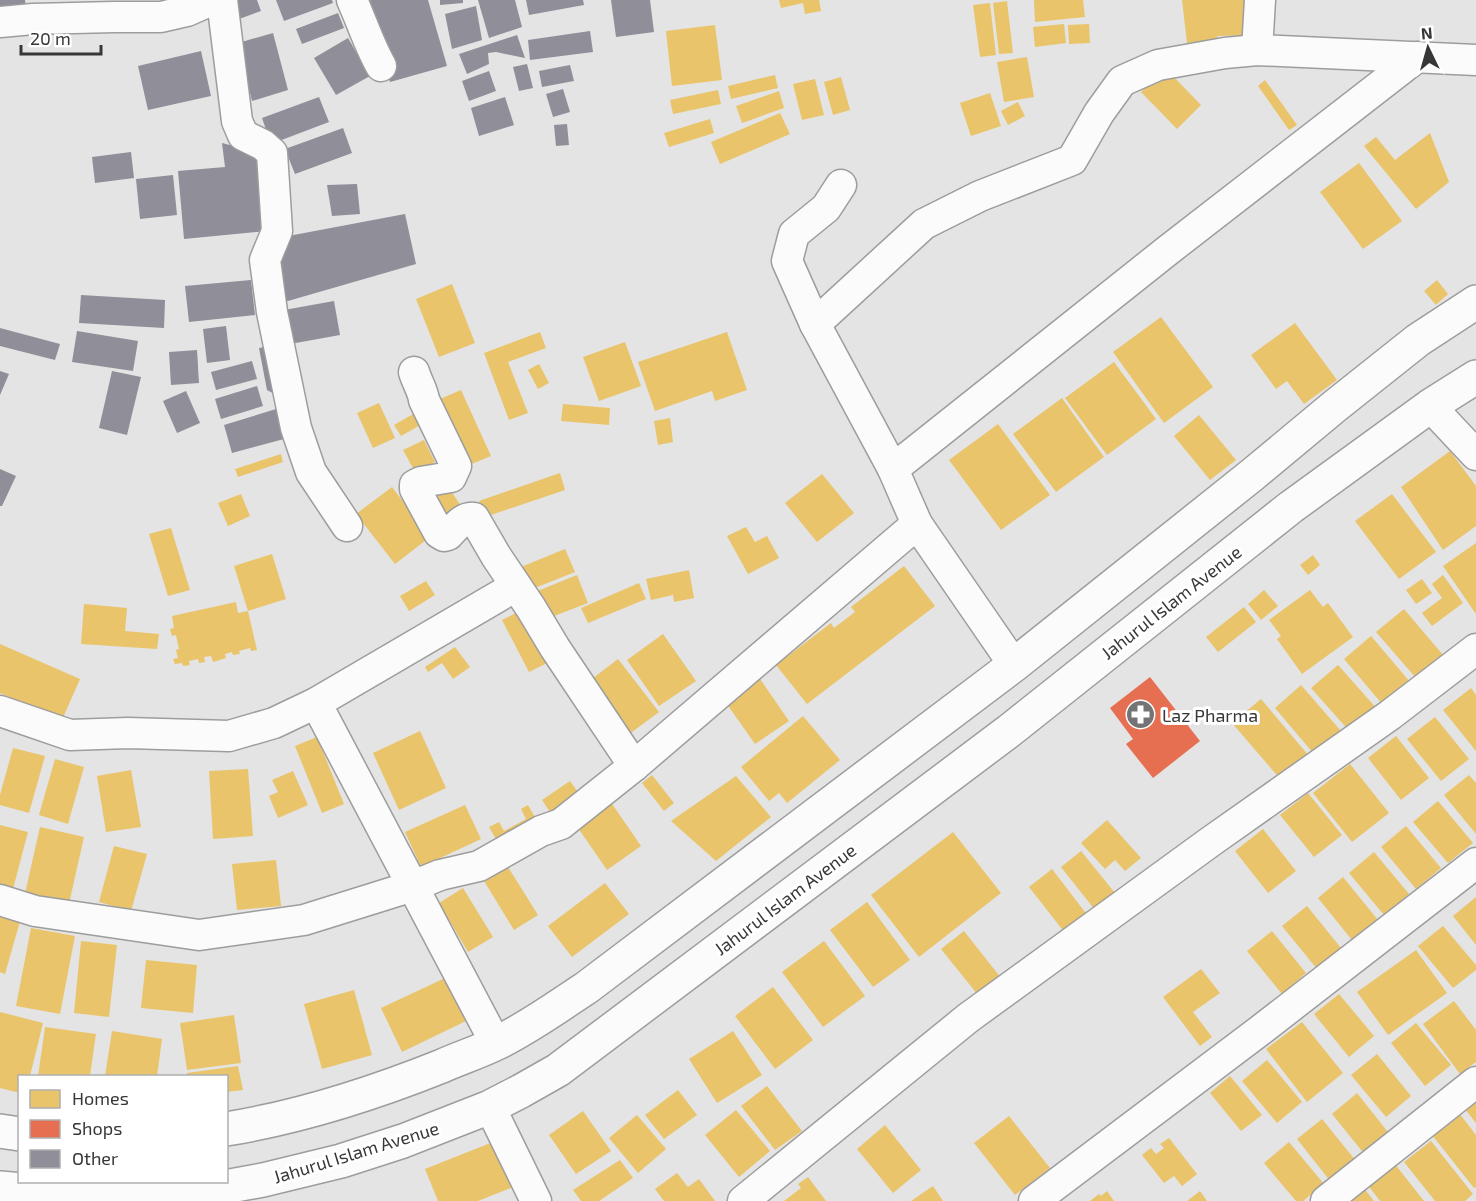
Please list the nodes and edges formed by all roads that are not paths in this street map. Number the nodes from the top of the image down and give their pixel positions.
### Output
1 (212, 0) edge
2 (222, 0) edge
3 (352, 0) edge
4 (1260, 0) edge
5 (0, 22) edge
6 (1257, 50) junction
7 (1417, 57) junction
8 (1476, 60) edge
9 (381, 66) dead end
10 (841, 185) dead end
11 (1476, 302) edge
12 (815, 324) junction
13 (414, 372) dead end
14 (1476, 377) edge
15 (1430, 406) junction
16 (1476, 456) edge
17 (892, 469) junction
18 (917, 524) junction
19 (347, 526) dead end
20 (516, 586) junction
21 (1476, 649) edge
22 (1014, 665) junction
23 (316, 703) junction
24 (0, 711) edge
25 (634, 766) junction
26 (1476, 863) edge
27 (413, 886) junction
28 (0, 900) edge
29 (496, 1044) junction
30 (1476, 1082) edge
31 (490, 1107) junction
32 (228, 1129) edge
33 (0, 1131) edge
34 (18, 1134) edge
35 (0, 1188) edge
36 (536, 1201) edge
37 (743, 1201) edge
38 (1034, 1201) edge
39 (1326, 1201) edge

1 - 5 street
2 - 19 street
3 - 9 street
4 - 6 street
6 - 7 street
6 - 12 street
7 - 8 street
7 - 17 street
10 - 12 street
11 - 22 street
12 - 17 street
13 - 20 street
14 - 15 street, Jahurul Islam Avenue
15 - 16 street
15 - 31 street, Jahurul Islam Avenue
17 - 18 street
18 - 22 street
18 - 25 street
20 - 23 street
20 - 25 street
21 - 37 street
22 - 29 street
23 - 24 street
23 - 27 street
25 - 27 street
26 - 38 street
27 - 28 street
27 - 29 street
29 - 32 street
30 - 39 street
31 - 35 street, Jahurul Islam Avenue
31 - 36 street
33 - 34 street

